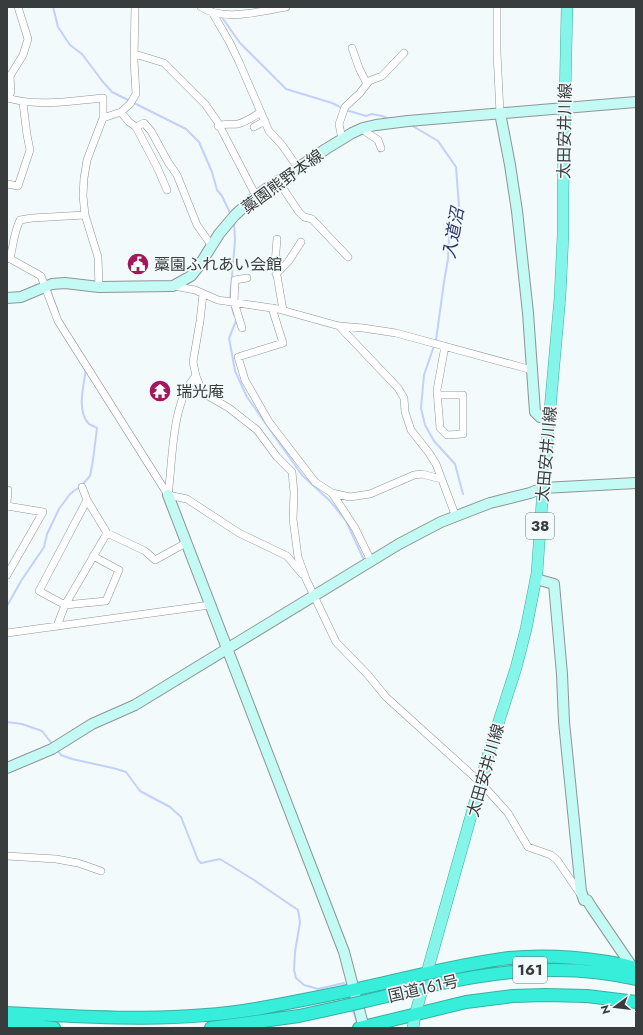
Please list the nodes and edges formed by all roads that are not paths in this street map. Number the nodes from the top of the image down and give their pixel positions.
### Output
1 (18, 7) edge
2 (135, 7) edge
3 (201, 7) edge
4 (286, 7) edge
5 (497, 7) edge
6 (567, 7) edge
7 (213, 12) junction
8 (352, 48) dead end
9 (404, 53) dead end
10 (135, 54) junction
11 (367, 84) junction
12 (636, 102) edge
13 (24, 103) junction
14 (564, 107) junction
15 (120, 112) junction
16 (261, 112) junction
17 (500, 112) junction
18 (103, 118) junction
19 (265, 121) junction
20 (218, 126) junction
21 (136, 127) junction
22 (254, 127) dead end
23 (363, 128) junction
24 (342, 139) junction
25 (381, 148) dead end
26 (168, 162) junction
27 (157, 167) junction
28 (298, 168) junction
29 (278, 181) junction
30 (7, 184) edge
31 (167, 190) dead end
32 (256, 196) junction
33 (84, 215) junction
34 (277, 239) dead end
35 (301, 242) dead end
36 (212, 246) junction
37 (10, 257) edge
38 (348, 257) dead end
39 (276, 274) junction
40 (247, 278) dead end
41 (47, 285) junction
42 (174, 286) junction
43 (99, 287) junction
44 (203, 294) junction
45 (7, 298) edge
46 (230, 301) junction
47 (272, 308) junction
48 (283, 310) junction
49 (339, 326) junction
50 (242, 328) dead end
51 (445, 346) junction
52 (532, 370) junction
53 (196, 376) junction
54 (437, 395) junction
55 (549, 418) junction
56 (300, 463) junction
57 (293, 471) junction
58 (441, 479) junction
59 (636, 483) edge
60 (82, 487) dead end
61 (543, 488) junction
62 (7, 490) edge
63 (332, 492) junction
64 (168, 495) junction
65 (87, 500) junction
66 (7, 503) edge
67 (7, 506) edge
68 (456, 517) junction
69 (107, 533) junction
70 (186, 543) junction
71 (93, 556) junction
72 (371, 561) junction
73 (7, 575) edge
74 (536, 578) junction
75 (306, 579) junction
76 (315, 596) junction
77 (64, 605) junction
78 (210, 605) junction
79 (57, 626) junction
80 (7, 632) edge
81 (227, 650) junction
82 (7, 768) edge
83 (481, 783) junction
84 (7, 856) edge
85 (101, 871) dead end
86 (584, 900) junction
87 (634, 973) edge
88 (427, 974) junction
89 (354, 990) junction
90 (636, 1002) edge
91 (7, 1013) edge
92 (415, 1015) junction
93 (299, 1016) junction
94 (57, 1022) edge
95 (7, 1023) edge
96 (211, 1028) edge
97 (261, 1028) edge
98 (362, 1028) edge
99 (413, 1028) edge

1 - 13 street
2 - 10 street
3 - 7 street
4 - 7 street
5 - 17 street
6 - 14 main road, 太田安井川線 / 38
7 - 16 street
8 - 11 street
9 - 11 street
10 - 15 street
10 - 20 street
11 - 24 street
12 - 14 street, 藁園熊野本線
13 - 18 street
13 - 30 street
14 - 17 street, 藁園熊野本線
14 - 55 main road, 太田安井川線 / 38
15 - 18 street
15 - 21 street
16 - 19 street
16 - 20 street
17 - 23 street, 藁園熊野本線
17 - 52 street
18 - 33 street
19 - 22 street
19 - 28 street
20 - 32 street
21 - 26 street
21 - 27 street
23 - 24 street, 藁園熊野本線
23 - 25 street
24 - 28 street, 藁園熊野本線
26 - 27 street
26 - 36 street
27 - 31 street
28 - 29 street, 藁園熊野本線
29 - 32 street, 藁園熊野本線
29 - 38 street
32 - 36 street, 藁園熊野本線
33 - 37 street
33 - 43 street
34 - 39 street
35 - 39 street
36 - 42 street, 藁園熊野本線
37 - 41 street
39 - 48 street
40 - 46 street
41 - 43 street, 藁園熊野本線
41 - 45 street, 藁園熊野本線
41 - 64 street
42 - 43 street, 藁園熊野本線
42 - 44 street
44 - 46 street
44 - 53 street
46 - 47 street
46 - 50 street
47 - 48 street
47 - 56 street
48 - 49 street
49 - 51 street
49 - 58 street
51 - 52 street
51 - 54 street
52 - 55 street
53 - 57 street
53 - 64 street
54 - 54 street
55 - 61 main road, 太田安井川線 / 38
56 - 57 street
56 - 63 street
57 - 75 street
58 - 63 street
58 - 68 street
59 - 61 street
60 - 65 street
61 - 68 street
61 - 74 main road, 太田安井川線 / 38
62 - 66 street
63 - 72 street
64 - 70 street
64 - 75 street
65 - 69 street
65 - 77 street
67 - 73 street
68 - 72 street
69 - 70 street
69 - 71 street
70 - 78 street
71 - 77 street
71 - 77 street
72 - 76 street
74 - 83 main road, 太田安井川線 / 38
74 - 86 street
75 - 76 street
76 - 81 street
76 - 83 street
77 - 79 street
78 - 79 street
78 - 81 street
79 - 80 street
81 - 82 street
81 - 89 street
83 - 86 street
83 - 88 main road, 太田安井川線 / 38
84 - 85 street
86 - 87 street
87 - 88 highway
87 - 93 highway, 国道161号 / 161, bridge
88 - 89 highway
88 - 92 main road, 太田安井川線 / 38
89 - 94 highway
89 - 98 street
90 - 92 highway
91 - 94 highway
92 - 98 highway
92 - 99 main road, 太田安井川線 / 38
93 - 96 highway, 国道161号 / 161
93 - 97 highway
94 - 95 highway

